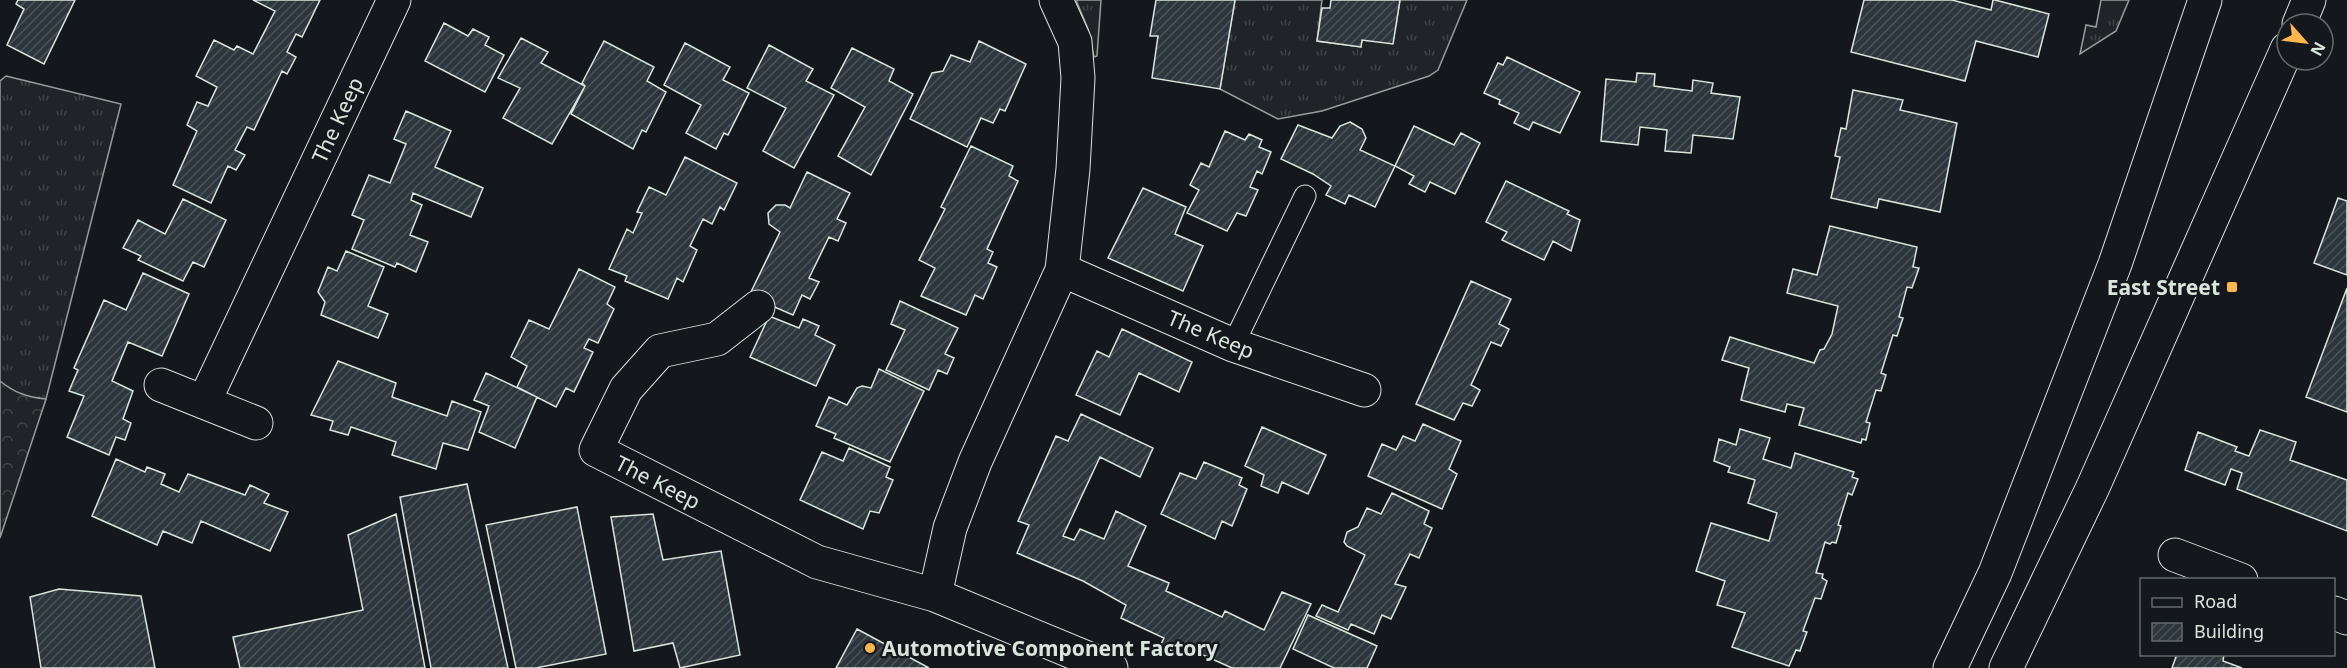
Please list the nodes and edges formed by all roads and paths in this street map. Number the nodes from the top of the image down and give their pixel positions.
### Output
1 (394, 0) edge
2 (1056, 0) edge
3 (2205, 0) edge
4 (2277, 72) edge
5 (1305, 196) dead end
6 (1062, 270) junction
7 (758, 307) dead end
8 (1233, 345) junction
9 (161, 385) dead end
10 (1364, 390) dead end
11 (204, 402) junction
12 (256, 423) dead end
13 (2175, 555) dead end
14 (2238, 578) edge
15 (935, 595) junction
16 (1111, 668) edge
17 (1950, 668) edge
18 (2006, 668) edge

1 - 11 street, The Keep
2 - 6 street
3 - 17 street
4 - 18 street
5 - 8 lane
6 - 8 street, The Keep
6 - 15 street
7 - 15 street, The Keep
8 - 10 street, The Keep
9 - 11 street
11 - 12 street
13 - 14 street
15 - 16 street, The Keep

